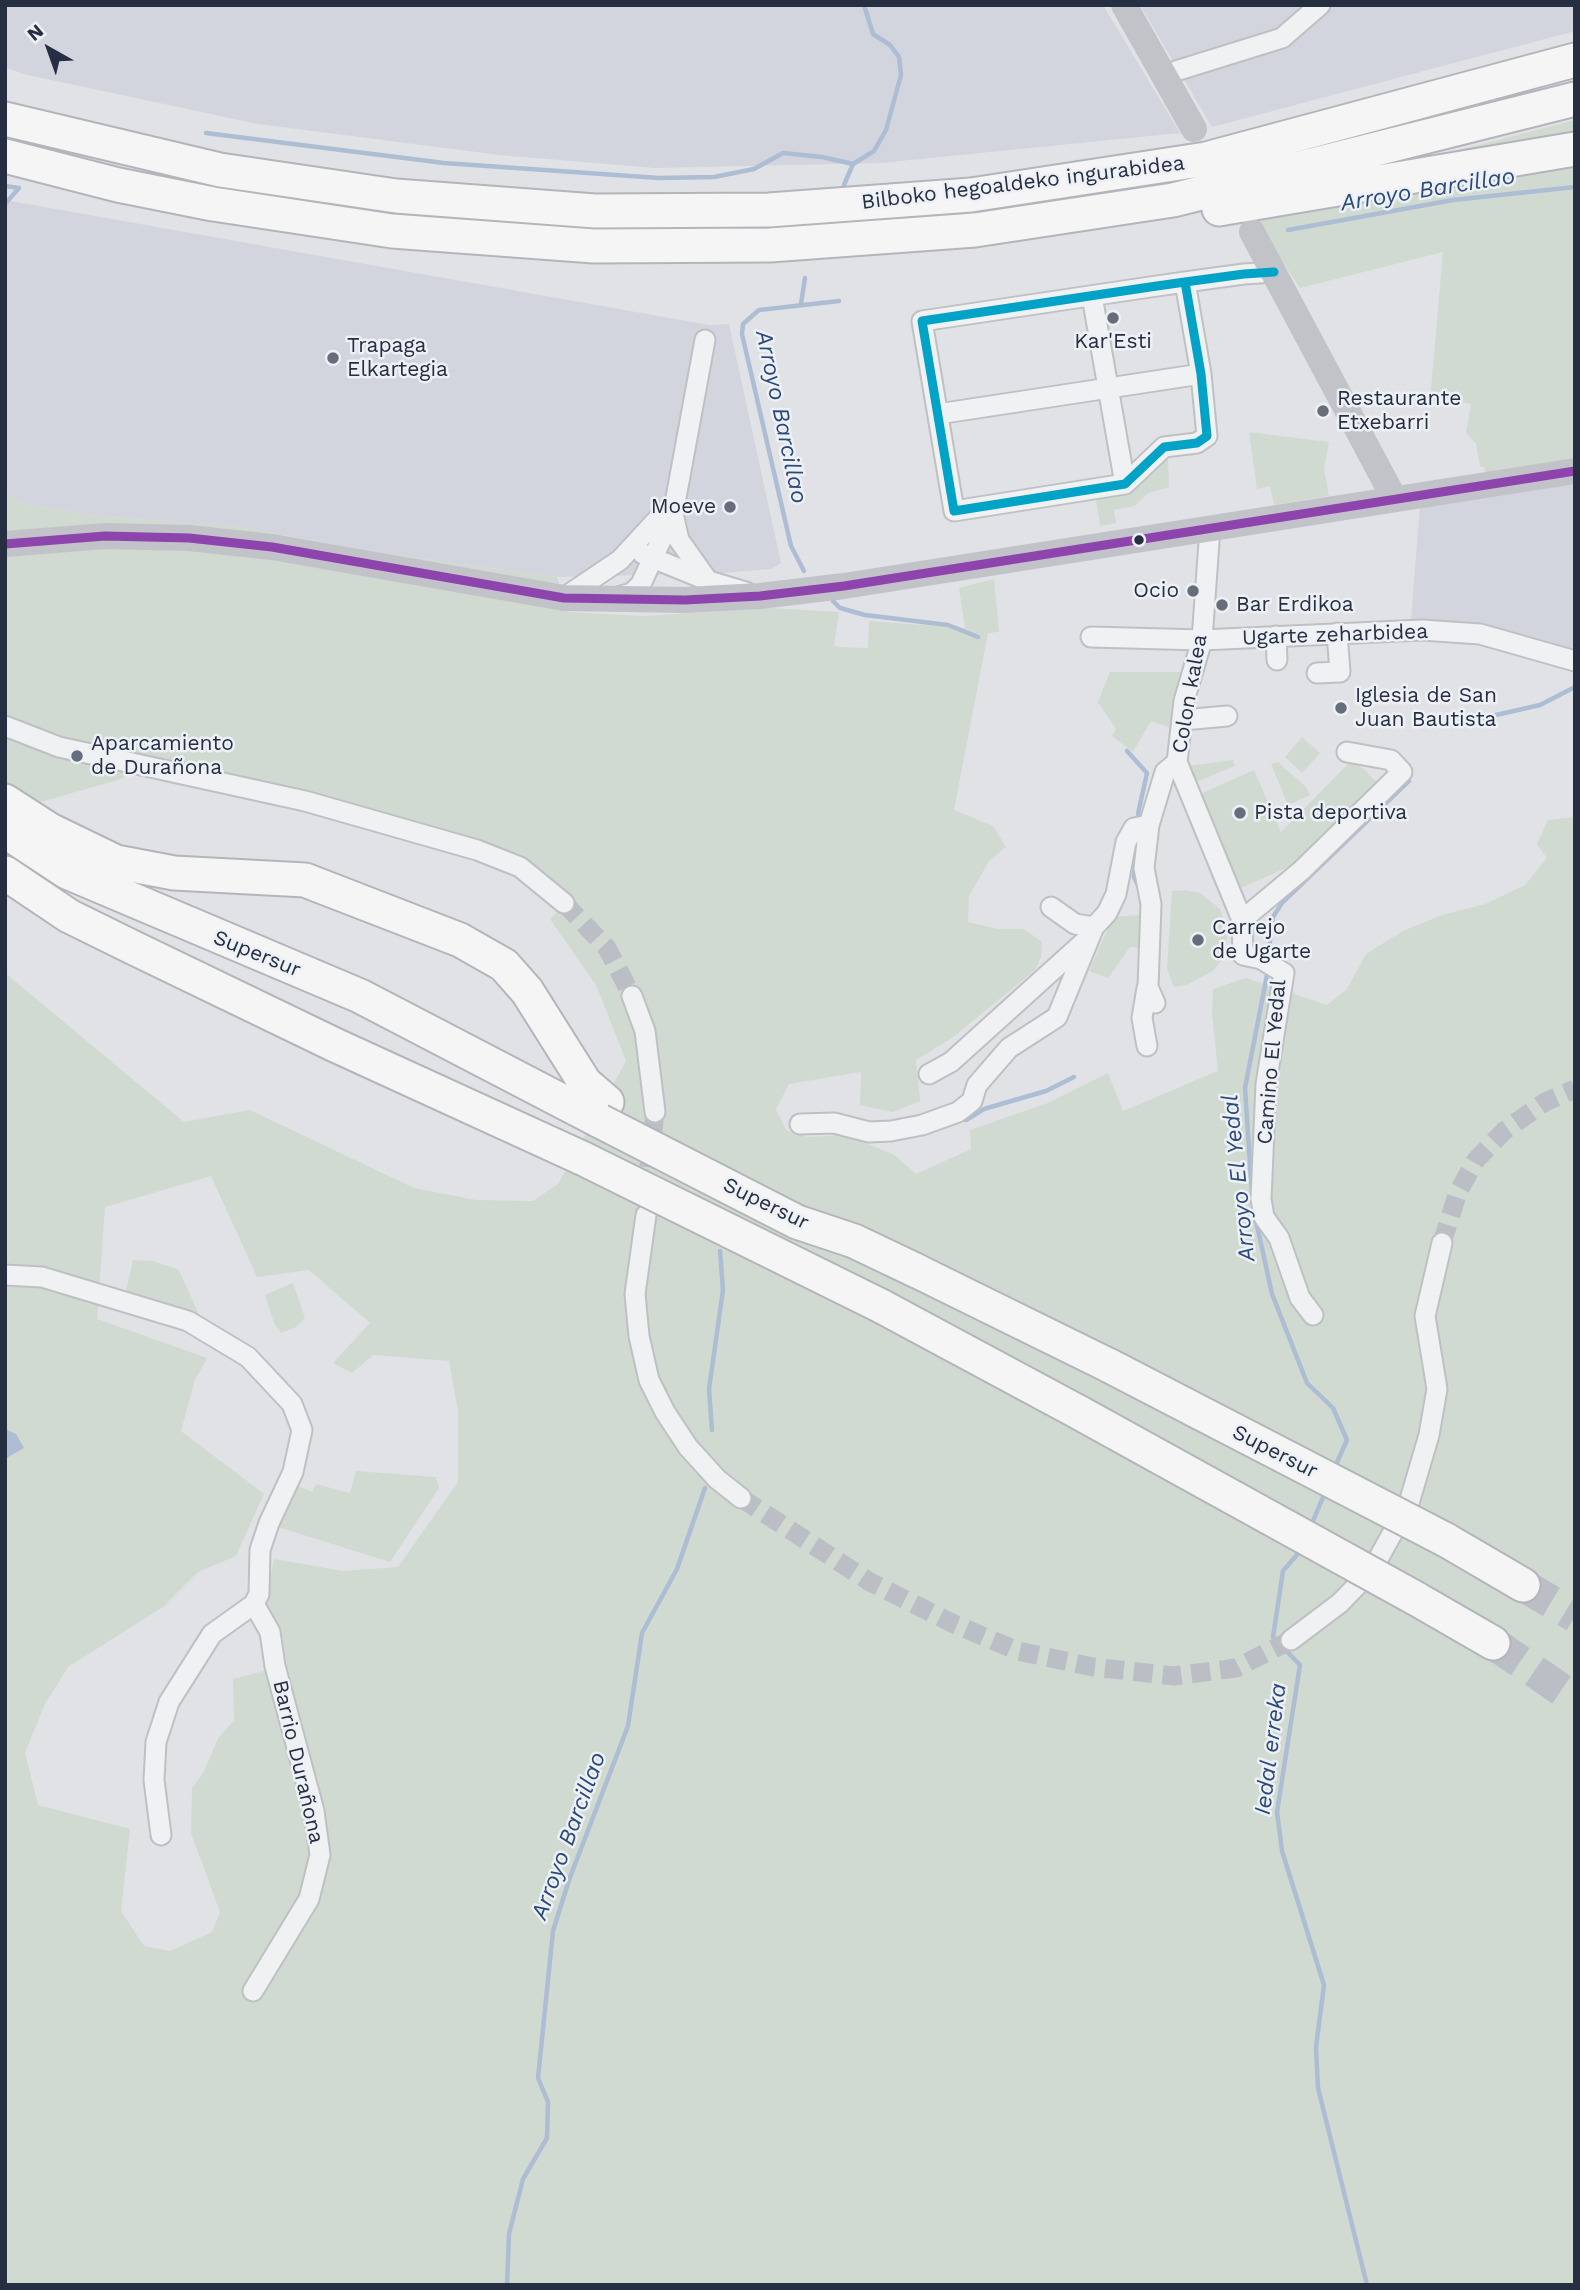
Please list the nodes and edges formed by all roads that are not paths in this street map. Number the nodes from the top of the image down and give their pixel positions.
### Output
1 (1124, 5) edge
2 (1320, 5) edge
3 (1575, 60) edge
4 (1163, 75) junction
5 (1575, 99) edge
6 (5, 119) edge
7 (1194, 129) dead end
8 (1575, 149) edge
9 (5, 156) edge
10 (1049, 219) junction
11 (1252, 232) dead end
12 (1274, 272) junction
13 (1185, 282) junction
14 (1092, 296) junction
15 (705, 340) dead end
16 (1201, 374) junction
17 (1109, 388) junction
18 (938, 414) junction
19 (1373, 460) junction
20 (1575, 471) edge
21 (1125, 484) junction
22 (679, 488) junction
23 (1394, 499) junction
24 (1346, 507) junction
25 (673, 514) junction
26 (1210, 528) junction
27 (5, 544) edge
28 (625, 555) junction
29 (652, 557) junction
30 (709, 581) junction
31 (632, 593) junction
32 (760, 596) junction
33 (574, 599) junction
34 (685, 600) junction
35 (1338, 633) junction
36 (1276, 636) junction
37 (1091, 637) dead end
38 (1202, 640) junction
39 (1277, 660) dead end
40 (1575, 661) edge
41 (1317, 673) dead end
42 (1227, 716) dead end
43 (1182, 720) junction
44 (5, 726) edge
45 (1347, 752) dead end
46 (1177, 762) junction
47 (5, 801) edge
48 (1149, 825) junction
49 (28, 836) edge
50 (5, 873) edge
51 (564, 903) tunnel mouth
52 (1051, 907) dead end
53 (1242, 920) junction
54 (1091, 932) junction
55 (1268, 963) joint
56 (632, 996) tunnel mouth
57 (1147, 1046) dead end
58 (929, 1074) dead end
59 (603, 1111) junction
60 (655, 1112) tunnel mouth
61 (800, 1124) dead end
62 (646, 1215) tunnel mouth
63 (1441, 1243) tunnel mouth
64 (5, 1275) edge
65 (1313, 1315) dead end
66 (741, 1498) tunnel mouth
67 (1523, 1585) tunnel mouth
68 (254, 1604) junction
69 (1291, 1640) tunnel mouth
70 (1493, 1643) tunnel mouth
71 (161, 1835) dead end
72 (253, 1991) dead end

1 - 4 street
2 - 4 street
3 - 6 highway, Bilboko hegoaldeko ingurabidea
4 - 7 street
5 - 10 highway, Bilboko hegoaldeko ingurabidea
8 - 10 highway
9 - 10 highway, Bilboko hegoaldeko ingurabidea
11 - 12 street
12 - 13 street
12 - 19 street
13 - 14 street
13 - 16 street
14 - 17 street
14 - 18 street
15 - 22 street
16 - 17 street
16 - 21 street
17 - 18 street
17 - 21 street
18 - 21 street
19 - 23 street
19 - 24 street
20 - 23 street
22 - 25 street
22 - 28 street
23 - 24 street
24 - 26 street
25 - 29 street
25 - 30 street
26 - 32 street
26 - 38 street, Colon kalea
27 - 33 street
28 - 29 street
28 - 31 street
28 - 33 street
29 - 30 street
29 - 31 street
30 - 32 street
31 - 33 street
31 - 34 street
32 - 34 street
33 - 34 street
35 - 36 street, Ugarte zeharbidea
35 - 40 street, Ugarte zeharbidea
35 - 41 street
36 - 38 street, Ugarte zeharbidea
36 - 39 street
37 - 38 street, Ugarte zeharbidea
38 - 43 street, Colon kalea
42 - 43 street
43 - 46 street, Colon kalea
44 - 51 street
45 - 53 street
46 - 48 street
46 - 53 street, Colon kalea
47 - 49 highway
48 - 54 street
48 - 57 street
49 - 59 highway, Supersur
49 - 59 highway
50 - 70 highway, Supersur, bridge
52 - 54 street
53 - 55 street, Colon kalea
54 - 58 street
54 - 61 street
55 - 65 street, Camino El Yedal
56 - 60 street
59 - 67 highway, Supersur, bridge
62 - 66 street
63 - 69 street
64 - 68 street
68 - 71 street
68 - 72 street, Barrio Durañona

